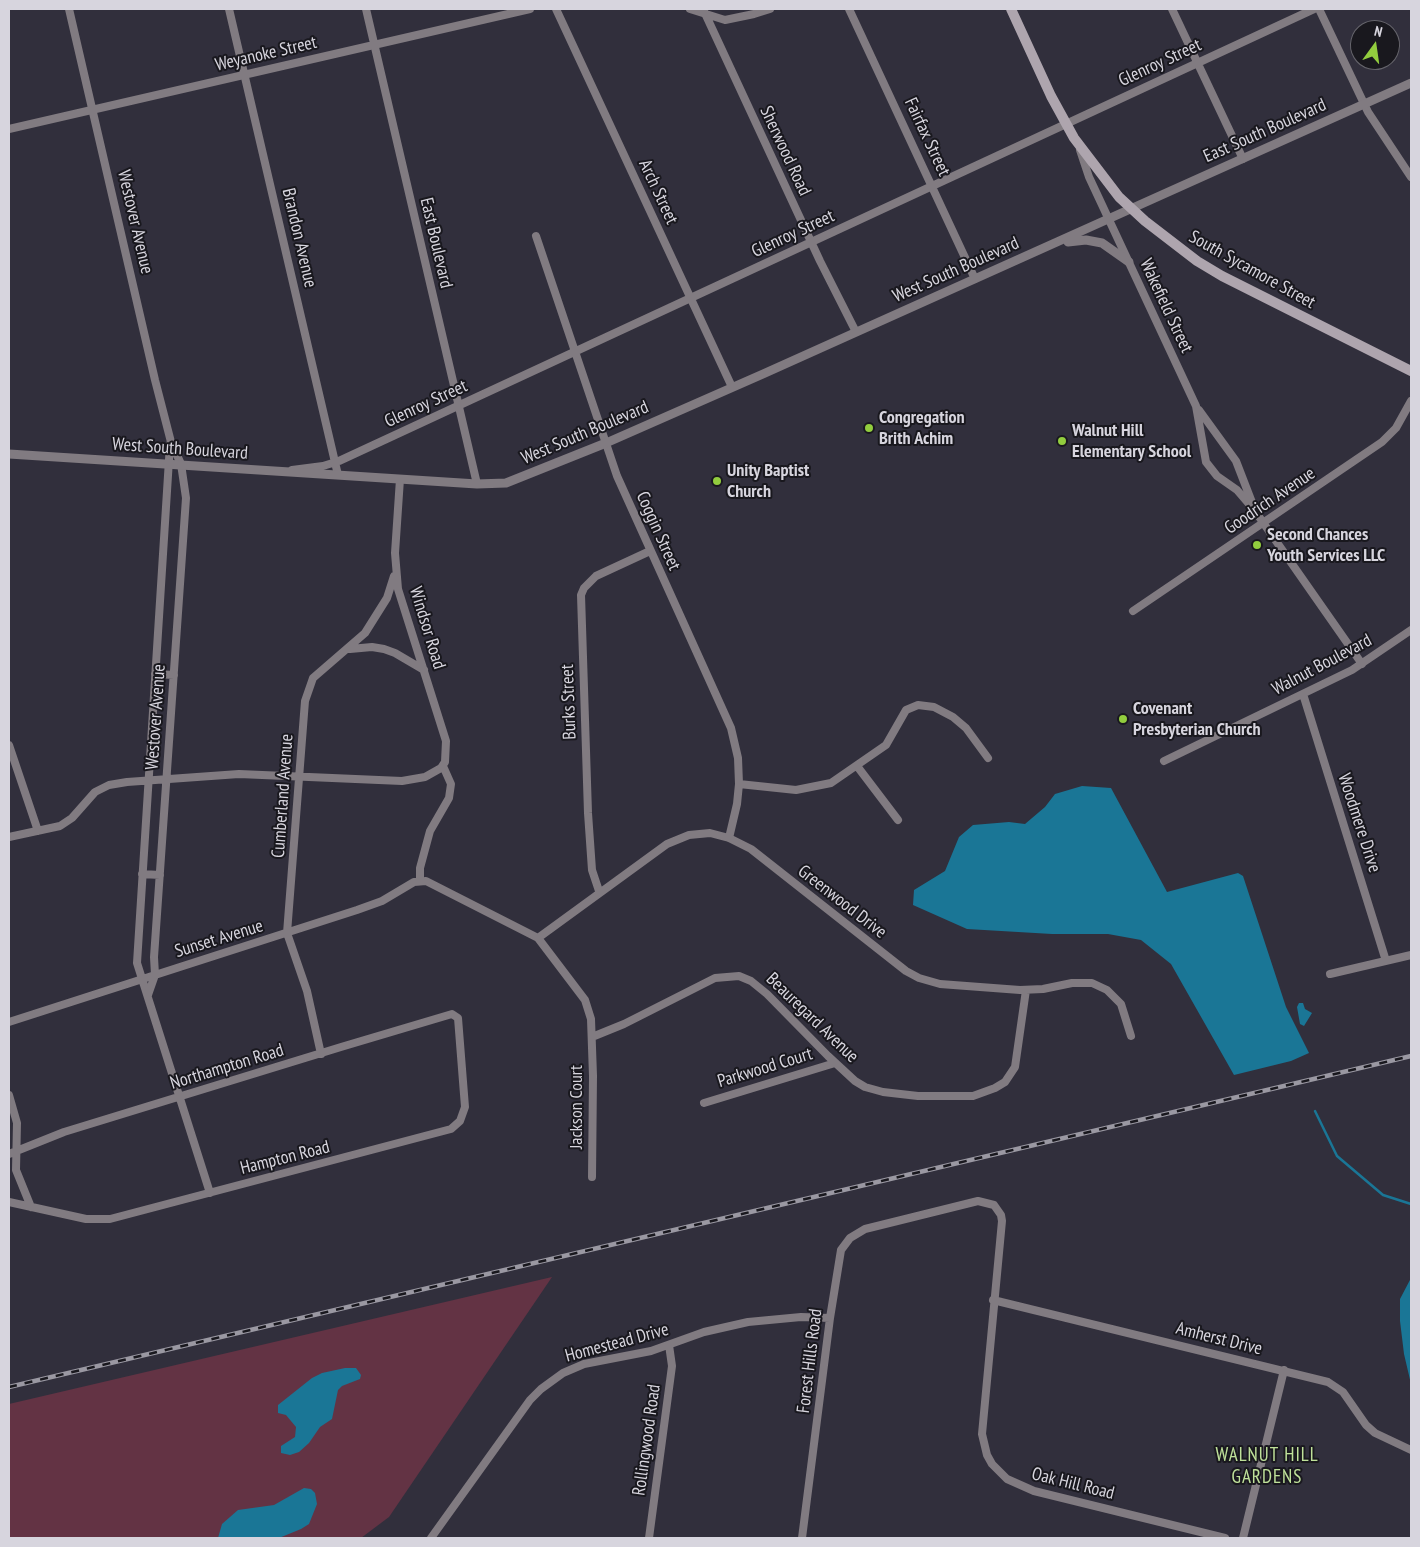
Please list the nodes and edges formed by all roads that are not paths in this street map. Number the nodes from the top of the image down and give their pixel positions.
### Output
1 (69, 9) edge
2 (229, 9) edge
3 (366, 9) edge
4 (530, 9) edge
5 (556, 9) edge
6 (690, 9) edge
7 (770, 9) edge
8 (849, 9) edge
9 (1011, 9) edge
10 (1172, 9) edge
11 (1314, 9) edge
12 (1319, 9) edge
13 (704, 11) edge
14 (374, 44) junction
15 (1197, 62) junction
16 (244, 74) junction
17 (1411, 84) edge
18 (1364, 104) junction
19 (93, 110) junction
20 (1066, 124) junction
21 (9, 129) edge
22 (1079, 146) junction
23 (1243, 159) junction
24 (1411, 177) edge
25 (933, 185) junction
26 (1132, 209) junction
27 (1110, 219) junction
28 (536, 236) dead end
29 (811, 242) junction
30 (1058, 243) junction
31 (1129, 262) junction
32 (976, 279) junction
33 (691, 298) junction
34 (856, 332) junction
35 (574, 352) junction
36 (1411, 371) edge
37 (732, 387) junction
38 (1411, 401) edge
39 (458, 406) junction
40 (1196, 406) junction
41 (171, 442) junction
42 (606, 443) junction
43 (9, 454) edge
44 (335, 462) junction
45 (169, 464) junction
46 (181, 464) junction
47 (280, 471) junction
48 (338, 476) junction
49 (400, 479) junction
50 (477, 484) junction
51 (1255, 511) junction
52 (1264, 524) junction
53 (650, 551) junction
54 (396, 569) junction
55 (1132, 611) dead end
56 (1411, 630) edge
57 (348, 649) junction
58 (1362, 664) junction
59 (424, 670) junction
60 (155, 674) junction
61 (174, 675) junction
62 (1303, 694) junction
63 (9, 745) edge
64 (988, 758) dead end
65 (1164, 761) dead end
66 (443, 766) junction
67 (857, 766) junction
68 (300, 778) junction
69 (167, 779) junction
70 (147, 780) junction
71 (739, 784) junction
72 (898, 820) dead end
73 (38, 832) junction
74 (9, 837) edge
75 (729, 838) junction
76 (142, 874) junction
77 (160, 875) junction
78 (420, 881) junction
79 (600, 891) junction
80 (288, 933) junction
81 (538, 938) junction
82 (1411, 955) edge
83 (1386, 961) junction
84 (155, 974) junction
85 (1330, 974) dead end
86 (141, 979) junction
87 (1026, 990) junction
88 (148, 995) junction
89 (456, 1015) joint
90 (9, 1022) edge
91 (1131, 1036) dead end
92 (592, 1037) junction
93 (321, 1054) junction
94 (835, 1063) junction
95 (9, 1096) edge
96 (180, 1097) junction
97 (704, 1103) dead end
98 (13, 1152) edge
99 (592, 1177) dead end
100 (210, 1193) junction
101 (9, 1202) edge
102 (31, 1207) junction
103 (894, 1222) joint
104 (994, 1300) junction
105 (830, 1318) junction
106 (669, 1346) junction
107 (1284, 1370) junction
108 (1411, 1450) edge
109 (431, 1538) edge
110 (649, 1538) edge
111 (802, 1538) edge
112 (1224, 1538) edge
113 (1243, 1538) edge

1 - 19 street, Westover Avenue
2 - 16 street, Brandon Avenue
3 - 14 street, East Boulevard
4 - 14 street, Weyanoke Street
5 - 33 street, Arch Street
6 - 13 street
7 - 13 street
8 - 25 street, Fairfax Street
9 - 20 main road, South Sycamore Street
10 - 15 street
11 - 15 street, Glenroy Street
12 - 18 street
13 - 29 street, Sherwood Road
14 - 16 street, Weyanoke Street
14 - 39 street, East Boulevard
15 - 20 street, Glenroy Street
15 - 23 street
16 - 19 street, Weyanoke Street
16 - 44 street, Brandon Avenue
17 - 18 street, East South Boulevard
18 - 23 street, East South Boulevard
18 - 24 street
19 - 21 street, Weyanoke Street
19 - 41 street, Westover Avenue
20 - 22 main road, South Sycamore Street
20 - 25 street, Glenroy Street
22 - 26 main road, South Sycamore Street
22 - 27 street, South Sycamore Street
23 - 26 street, East South Boulevard
25 - 29 street, Glenroy Street
25 - 32 street, Fairfax Street
26 - 27 street, West South Boulevard
26 - 36 main road, South Sycamore Street
27 - 30 street, West South Boulevard
27 - 31 street, Wakefield Street
28 - 35 street, Coggin Street
29 - 33 street, Glenroy Street
29 - 34 street, Sherwood Road
30 - 31 street
30 - 32 street, West South Boulevard
31 - 40 street, Wakefield Street
32 - 34 street, West South Boulevard
33 - 35 street, Glenroy Street
33 - 37 street, Arch Street
34 - 37 street, West South Boulevard
35 - 39 street, Glenroy Street
35 - 42 street, Coggin Street
37 - 42 street, West South Boulevard
38 - 52 street, Goodrich Avenue
39 - 44 street, Glenroy Street
39 - 50 street, East Boulevard
40 - 51 street, Wakefield Street
40 - 51 street, Wakefield Street
41 - 45 street, Westover Avenue
41 - 46 street, Westover Avenue
42 - 50 street, West South Boulevard
42 - 53 street, Coggin Street
43 - 45 street, West South Boulevard
44 - 47 street, Glenroy Street
44 - 48 street, Brandon Avenue
45 - 46 street, West South Boulevard
45 - 60 street, Westover Avenue
46 - 47 street, West South Boulevard
46 - 61 street, Westover Avenue
47 - 48 street, West South Boulevard
48 - 49 street, West South Boulevard
49 - 50 street, West South Boulevard
49 - 54 street, Windsor Road
51 - 52 street, Wakefield Street
52 - 55 street, Goodrich Avenue
52 - 58 street, Wakefield Street
53 - 71 street, Coggin Street
53 - 79 street, Burks Street
54 - 57 street, Cumberland Avenue
54 - 59 street, Windsor Road
56 - 58 street, Walnut Boulevard
57 - 59 street
57 - 68 street, Cumberland Avenue
58 - 62 street, Walnut Boulevard
59 - 66 street, Windsor Road
60 - 61 street
60 - 70 street, Westover Avenue
61 - 69 street, Westover Avenue
62 - 65 street, Walnut Boulevard
62 - 83 street, Woodmere Drive
63 - 73 street
64 - 67 street
66 - 68 street
66 - 78 street
67 - 71 street
67 - 72 street
68 - 69 street
68 - 80 street, Cumberland Avenue
69 - 70 street
69 - 77 street, Westover Avenue
70 - 73 street
70 - 76 street, Westover Avenue
71 - 75 street, Coggin Street
73 - 74 street
75 - 79 street, Greenwood Drive
75 - 87 street, Greenwood Drive
76 - 77 street
76 - 86 street, Westover Avenue
77 - 84 street, Westover Avenue
78 - 80 street, Sunset Avenue
78 - 81 street
79 - 81 street, Greenwood Drive
80 - 84 street, Sunset Avenue
80 - 93 street, Cumberland Avenue
81 - 92 street
82 - 83 street
83 - 85 street
84 - 86 street, Sunset Avenue
84 - 88 street, Westover Avenue
86 - 88 street, Westover Avenue
86 - 90 street, Sunset Avenue
87 - 91 street, Greenwood Drive
87 - 94 street, Beauregard Avenue
88 - 96 street, Westover Avenue
89 - 93 street, Northampton Road
89 - 100 street, Hampton Road
92 - 94 street, Beauregard Avenue
92 - 99 street, Jackson Court
93 - 96 street, Northampton Road
94 - 97 street, Parkwood Court
95 - 98 street
96 - 98 street, Northampton Road
96 - 100 street, Westover Avenue
98 - 102 street
100 - 102 street, Hampton Road
101 - 102 street, Hampton Road
103 - 104 street, Oak Hill Road
103 - 105 street, Forest Hills Road
104 - 107 street, Amherst Drive
104 - 112 street, Oak Hill Road
105 - 106 street, Homestead Drive
105 - 111 street, Forest Hills Road
106 - 109 street, Homestead Drive
106 - 110 street, Rollingwood Road
107 - 108 street, Amherst Drive
107 - 113 street

